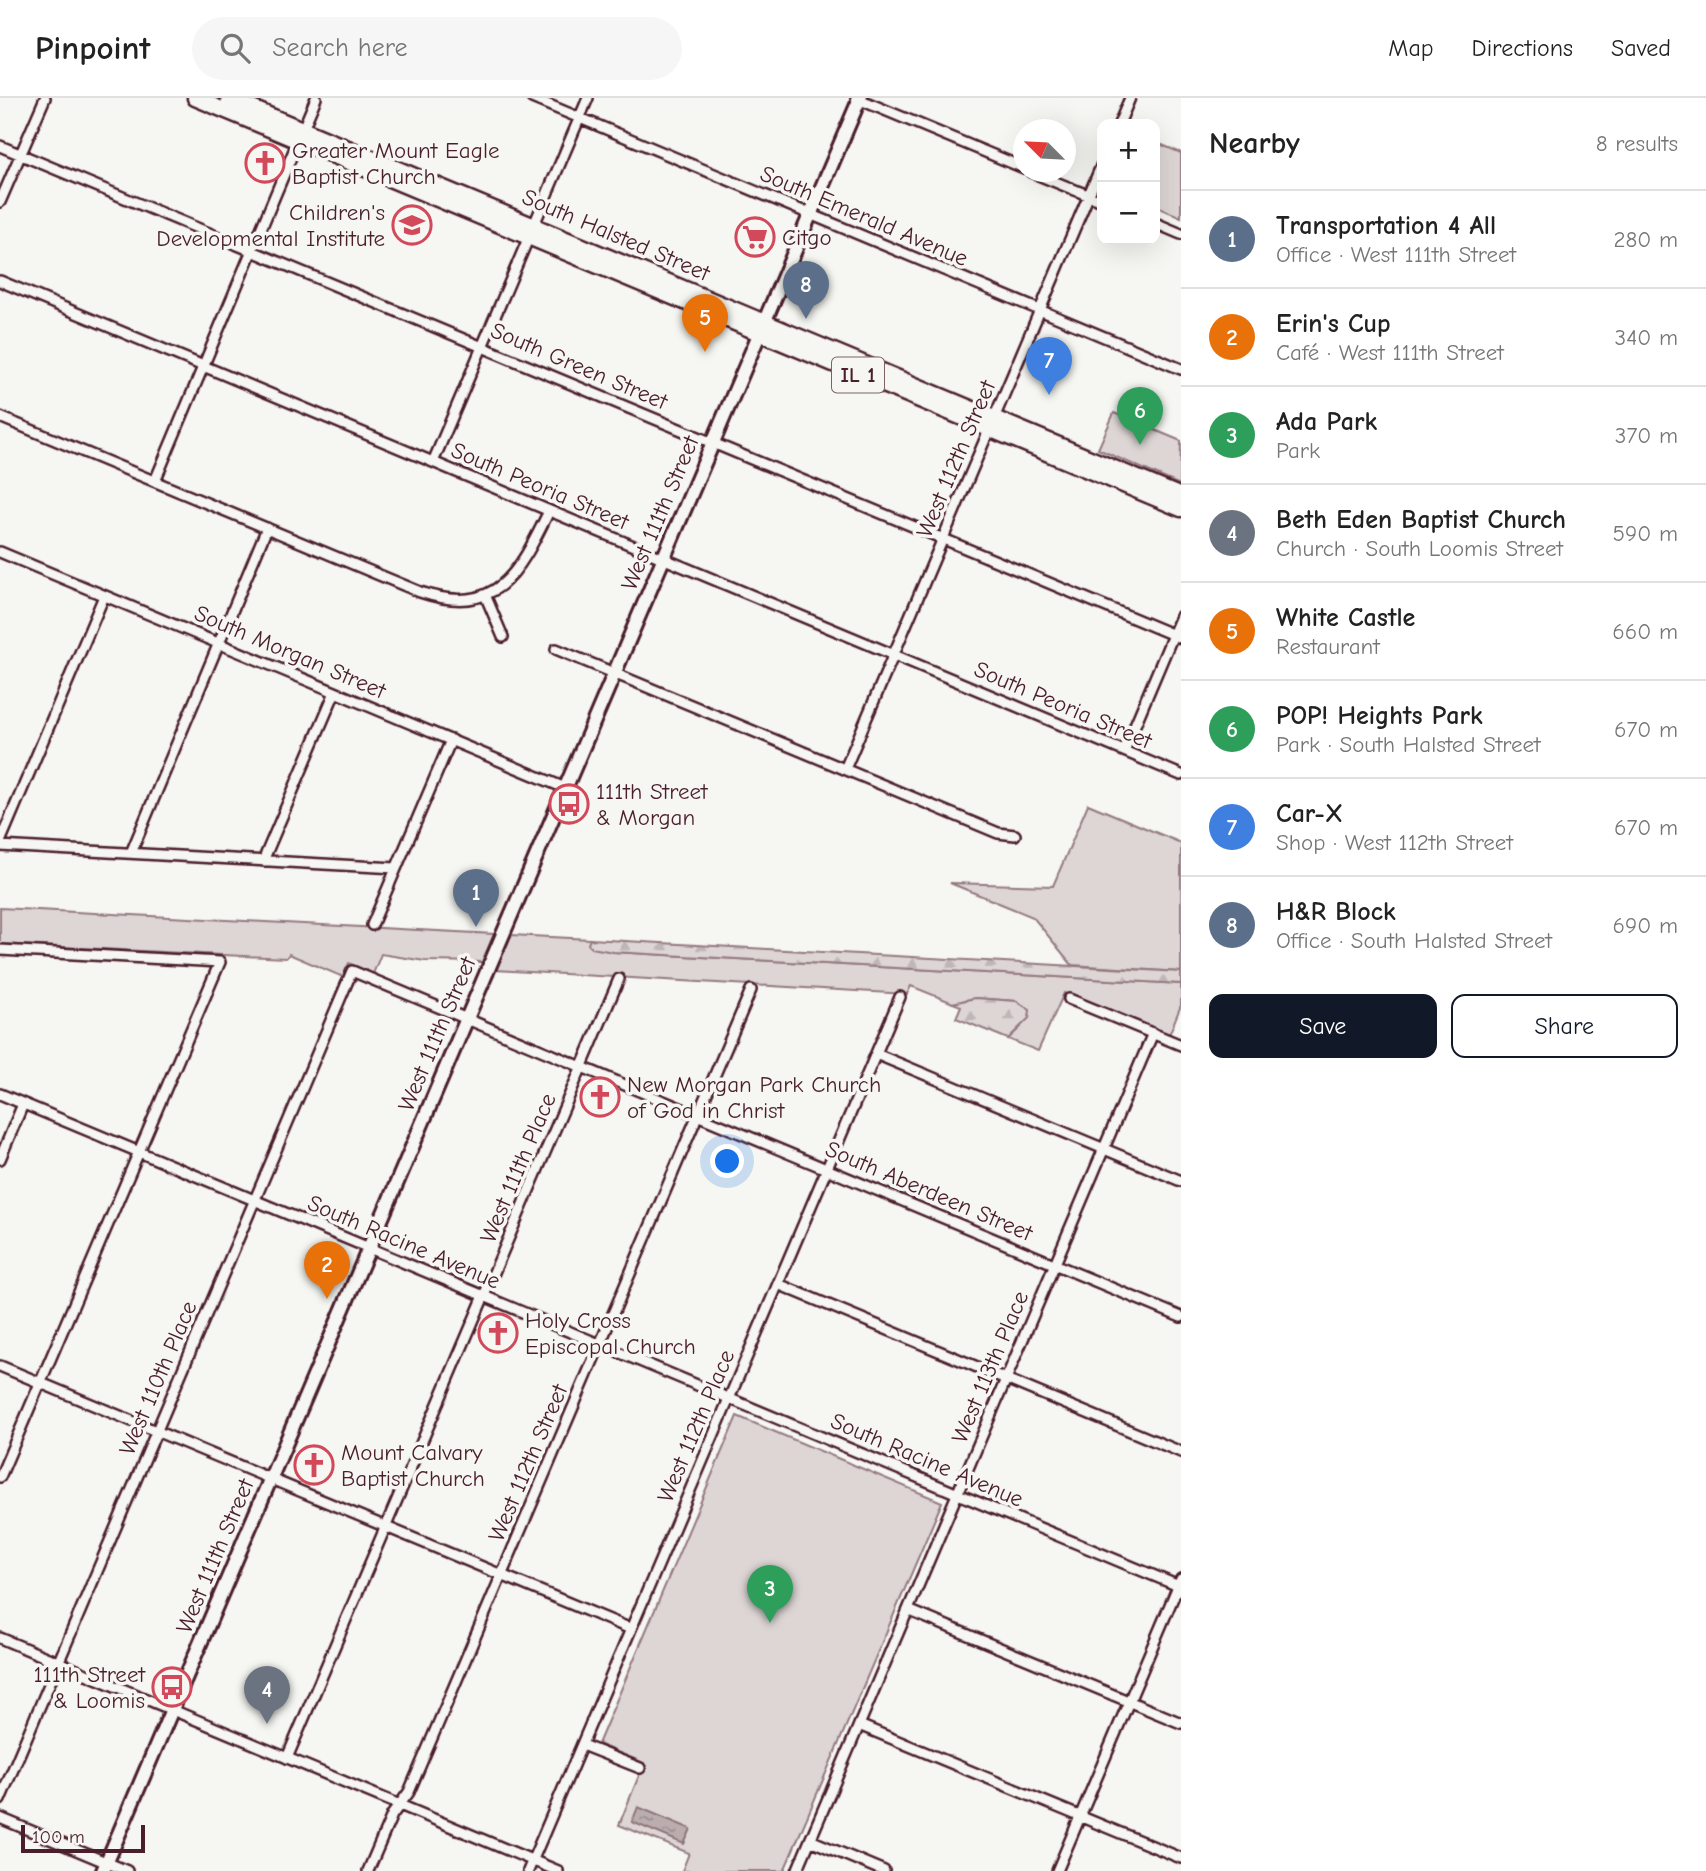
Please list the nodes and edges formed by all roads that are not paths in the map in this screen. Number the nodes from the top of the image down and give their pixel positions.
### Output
1 (45, 98) edge
2 (195, 98) edge
3 (228, 98) edge
4 (316, 98) edge
5 (531, 98) edge
6 (588, 98) edge
7 (858, 98) edge
8 (1130, 98) edge
9 (579, 118) junction
10 (1121, 119) edge
11 (300, 135) junction
12 (0, 146) edge
13 (20, 155) junction
14 (1013, 163) edge
15 (1097, 176) edge
16 (1055, 182) edge
17 (1089, 196) junction
18 (1097, 199) edge
19 (0, 202) edge
20 (810, 214) junction
21 (1160, 225) edge
22 (531, 231) junction
23 (1181, 234) edge
24 (251, 251) junction
25 (0, 281) edge
26 (1040, 310) junction
27 (762, 328) junction
28 (482, 347) junction
29 (203, 366) junction
30 (1181, 369) edge
31 (0, 417) edge
32 (992, 424) junction
33 (712, 443) junction
34 (433, 462) junction
35 (155, 481) junction
36 (1181, 496) edge
37 (1181, 509) edge
38 (549, 511) junction
39 (267, 528) junction
40 (943, 539) junction
41 (0, 552) edge
42 (663, 558) junction
43 (104, 596) junction
44 (486, 597) junction
45 (1181, 616) edge
46 (503, 637) dead end
47 (1177, 637) edge
48 (219, 643) junction
49 (556, 649) dead end
50 (894, 655) junction
51 (614, 674) junction
52 (335, 692) junction
53 (451, 740) junction
54 (1124, 751) junction
55 (845, 769) junction
56 (1181, 775) edge
57 (565, 788) junction
58 (1015, 835) dead end
59 (0, 844) edge
60 (131, 853) junction
61 (263, 860) junction
62 (396, 868) junction
63 (372, 925) dead end
64 (0, 950) edge
65 (352, 971) joint
66 (620, 979) dead end
67 (751, 990) dead end
68 (900, 997) dead end
69 (1069, 999) dead end
70 (467, 1019) junction
71 (1153, 1033) junction
72 (1181, 1045) edge
73 (876, 1054) junction
74 (582, 1067) junction
75 (0, 1094) edge
76 (23, 1104) junction
77 (697, 1115) junction
78 (1104, 1149) junction
79 (139, 1152) junction
80 (0, 1159) edge
81 (827, 1169) junction
82 (1181, 1181) edge
83 (255, 1200) junction
84 (369, 1248) junction
85 (1055, 1264) junction
86 (778, 1284) junction
87 (484, 1296) junction
88 (1181, 1317) edge
89 (599, 1344) junction
90 (0, 1366) edge
91 (1006, 1380) junction
92 (40, 1383) junction
93 (729, 1398) junction
94 (156, 1432) junction
95 (1181, 1452) edge
96 (0, 1477) edge
97 (270, 1479) junction
98 (957, 1494) junction
99 (386, 1527) junction
100 (501, 1575) junction
101 (1180, 1584) edge
102 (908, 1610) junction
103 (631, 1629) junction
104 (0, 1638) edge
105 (58, 1662) junction
106 (1129, 1702) junction
107 (172, 1710) junction
108 (1181, 1723) edge
109 (859, 1725) junction
110 (582, 1745) junction
111 (287, 1758) junction
112 (640, 1768) dead end
113 (0, 1800) edge
114 (399, 1805) junction
115 (1080, 1817) junction
116 (0, 1818) edge
117 (810, 1840) junction
118 (1181, 1858) edge
119 (533, 1860) junction
120 (105, 1867) edge
121 (127, 1871) edge
122 (368, 1871) edge
123 (528, 1871) edge
124 (558, 1871) edge
125 (797, 1871) edge
126 (884, 1871) edge
127 (1057, 1871) edge

1 - 13 street
2 - 11 main road, South Halsted Street / IL 1
3 - 11 main road, South Halsted Street / IL 1
4 - 11 street
5 - 9 street, South Emerald Avenue
6 - 9 street
7 - 14 street
7 - 20 main road, West 111th Street
8 - 10 street
9 - 20 street, South Emerald Avenue
9 - 22 street
11 - 22 main road, South Halsted Street / IL 1
11 - 24 street
12 - 13 street, South Green Street
13 - 19 street
13 - 24 street, South Green Street
15 - 17 street, West 112th Street
16 - 17 street
17 - 18 street
17 - 26 street, West 112th Street
20 - 26 street, South Emerald Avenue
20 - 27 main road, West 111th Street
21 - 23 street
22 - 27 main road, South Halsted Street / IL 1
22 - 28 street
24 - 28 street, South Green Street
24 - 29 street
25 - 29 street, South Peoria Street
26 - 30 street, South Emerald Avenue
26 - 32 street, West 112th Street
27 - 32 main road, South Halsted Street / IL 1
27 - 33 main road, West 111th Street
28 - 33 street, South Green Street
28 - 34 street
29 - 34 street, South Peoria Street
29 - 35 street
31 - 35 street
32 - 36 main road, South Halsted Street / IL 1
32 - 37 main road, South Halsted Street / IL 1
32 - 40 street, West 112th Street
33 - 40 street, South Green Street
33 - 42 main road, West 111th Street
34 - 38 street, South Peoria Street
35 - 39 street
38 - 42 street, South Peoria Street
38 - 44 street
39 - 44 street
39 - 48 street
40 - 47 street, South Green Street
40 - 50 street, West 112th Street
41 - 43 street, South Morgan Street
42 - 50 street, South Peoria Street
42 - 51 main road, West 111th Street
43 - 48 street, South Morgan Street
43 - 59 street
44 - 46 street
45 - 47 street
47 - 54 street
48 - 52 street, South Morgan Street
48 - 60 street
49 - 51 street
50 - 54 street, South Peoria Street
50 - 55 street, West 112th Street
51 - 55 street
51 - 57 main road, West 111th Street
52 - 53 street, South Morgan Street
52 - 61 street
53 - 57 street, South Morgan Street
53 - 62 street
54 - 56 street, South Peoria Street
55 - 58 street
57 - 70 main road, West 111th Street
59 - 60 street
60 - 61 street
61 - 62 street
62 - 63 street
64 - 79 street
65 - 70 street, South Aberdeen Street
65 - 83 street, West 110th Place
66 - 74 street, West 111th Place
67 - 77 street, West 112th Street
68 - 73 street, West 112th Place
69 - 71 street
70 - 74 street, South Aberdeen Street
70 - 84 main road, West 111th Street
71 - 72 street
71 - 78 street, West 113th Place
73 - 78 street
73 - 81 street, West 112th Place
74 - 77 street, South Aberdeen Street
74 - 87 street, West 111th Place
75 - 76 street, South Racine Avenue
76 - 79 street, South Racine Avenue
76 - 80 street
77 - 81 street, South Aberdeen Street
77 - 89 street, West 112th Street
78 - 82 street
78 - 85 street, West 113th Place
79 - 83 street, South Racine Avenue
79 - 92 street
81 - 85 street, South Aberdeen Street
81 - 86 street, West 112th Place
83 - 84 street, South Racine Avenue
83 - 94 street, West 110th Place
84 - 87 street, South Racine Avenue
84 - 97 main road, West 111th Street
85 - 88 street, South Aberdeen Street
85 - 91 street, West 113th Place
86 - 91 street
86 - 93 street, West 112th Place
87 - 89 street, South Racine Avenue
87 - 99 street, West 111th Place
89 - 93 street, South Racine Avenue
89 - 100 street, West 112th Street
90 - 92 street
91 - 95 street
91 - 98 street, West 113th Place
92 - 94 street
92 - 96 street
93 - 98 street, South Racine Avenue
93 - 103 street, West 112th Place
94 - 97 street
94 - 105 street, West 110th Place
97 - 99 street
97 - 107 main road, West 111th Street
98 - 101 street, South Racine Avenue
98 - 102 street, West 113th Place
99 - 100 street
99 - 111 street, West 111th Place
100 - 103 street
100 - 114 street, West 112th Street
101 - 106 street
102 - 106 street
102 - 109 street, West 113th Place
103 - 110 street, West 112th Place
104 - 105 street
105 - 107 street
105 - 113 street, West 110th Place
106 - 108 street
106 - 115 street
107 - 111 street
107 - 120 main road, West 111th Street
109 - 115 street
109 - 117 street, West 113th Place
110 - 112 street
110 - 119 street, West 112th Place
111 - 114 street
114 - 119 street
114 - 122 street, West 112th Street
115 - 118 street
115 - 127 street
116 - 120 street
117 - 125 street, West 113th Place
117 - 126 street
119 - 123 street, West 112th Place
119 - 124 street
120 - 121 street

